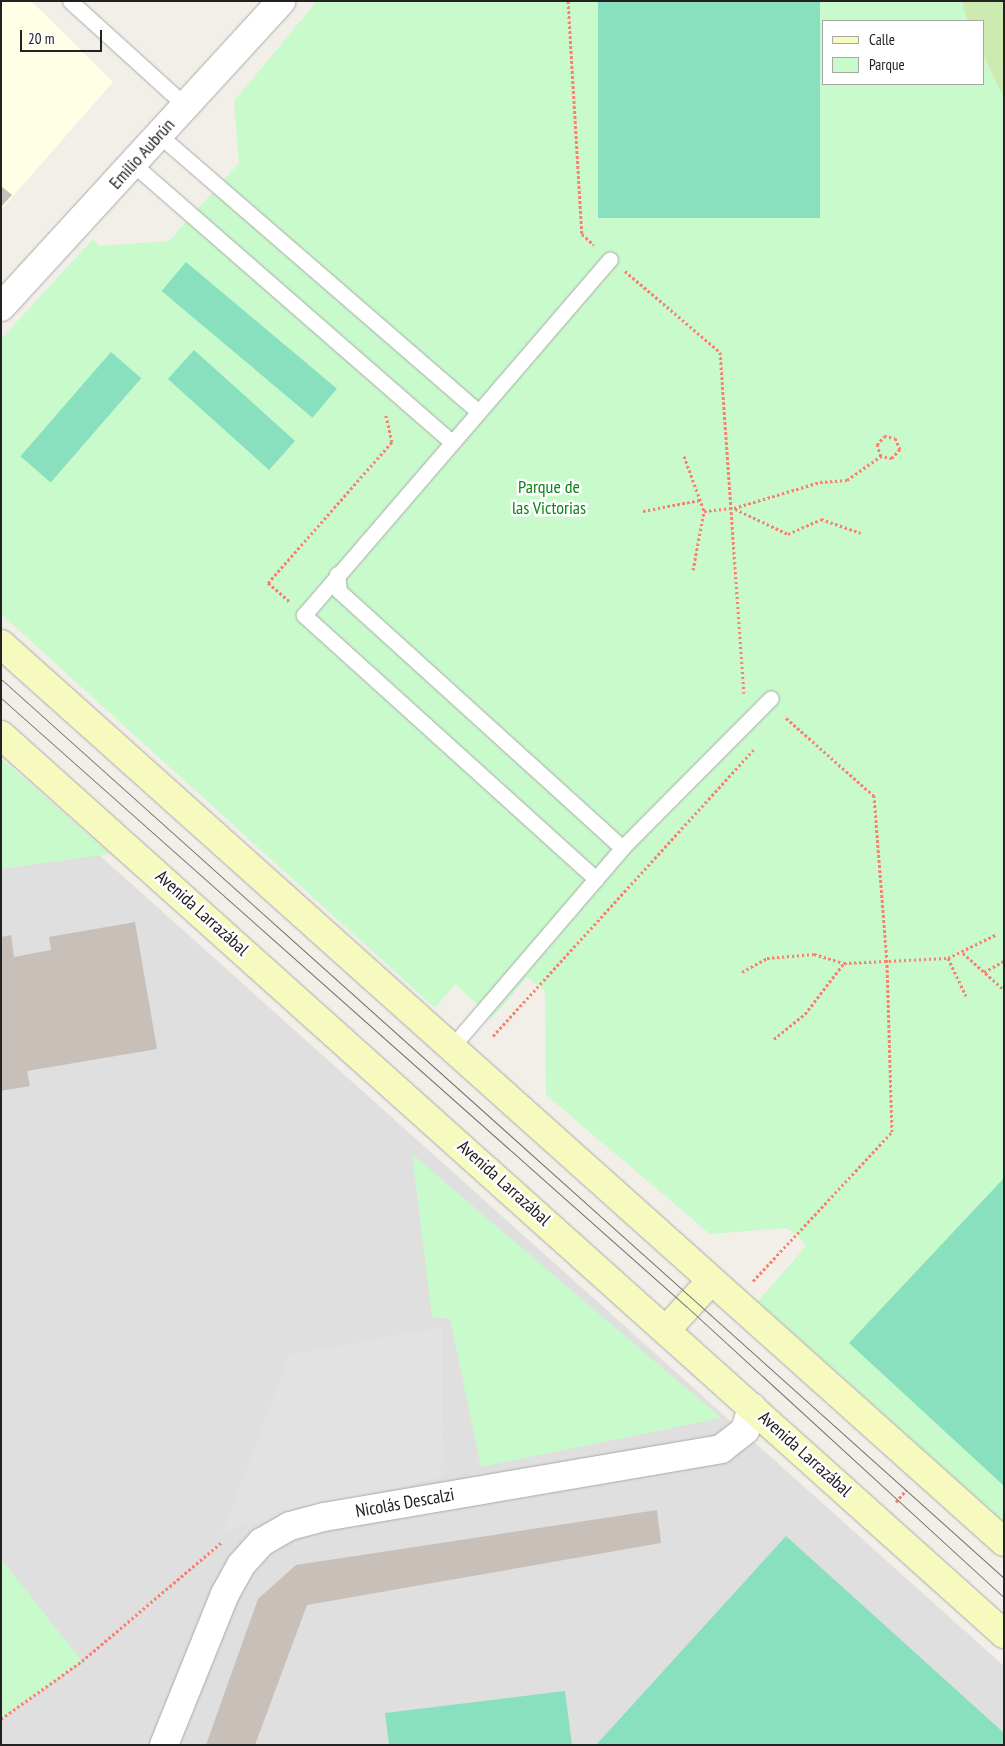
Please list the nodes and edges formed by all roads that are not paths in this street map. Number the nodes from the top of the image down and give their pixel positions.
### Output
1 (70, 1) edge
2 (281, 1) edge
3 (186, 106) junction
4 (159, 135) junction
5 (133, 164) junction
6 (610, 259) road end
7 (1, 307) edge
8 (478, 411) junction
9 (452, 442) junction
10 (337, 574) junction
11 (1, 644) edge
12 (771, 698) road end
13 (1, 734) edge
14 (622, 848) junction
15 (596, 879) junction
16 (458, 1039) junction
17 (710, 1282) junction
18 (667, 1329) junction
19 (752, 1407) junction
20 (1004, 1542) edge
21 (1004, 1634) edge
22 (164, 1745) edge

1 - 3 lane
2 - 3 street, Emilio Aubrún
3 - 4 street, Emilio Aubrún
4 - 5 street, Emilio Aubrún
4 - 8 lane
5 - 7 street, Emilio Aubrún
5 - 9 lane
6 - 8 lane
8 - 9 lane
9 - 10 lane
10 - 14 lane
10 - 15 lane
11 - 16 main road
12 - 14 lane
13 - 18 main road, Avenida Larrazábal
14 - 15 lane
15 - 16 lane
16 - 17 main road
17 - 18 main road
17 - 20 main road
18 - 19 main road, Avenida Larrazábal
19 - 21 main road, Avenida Larrazábal
19 - 22 street, Nicolás Descalzi

